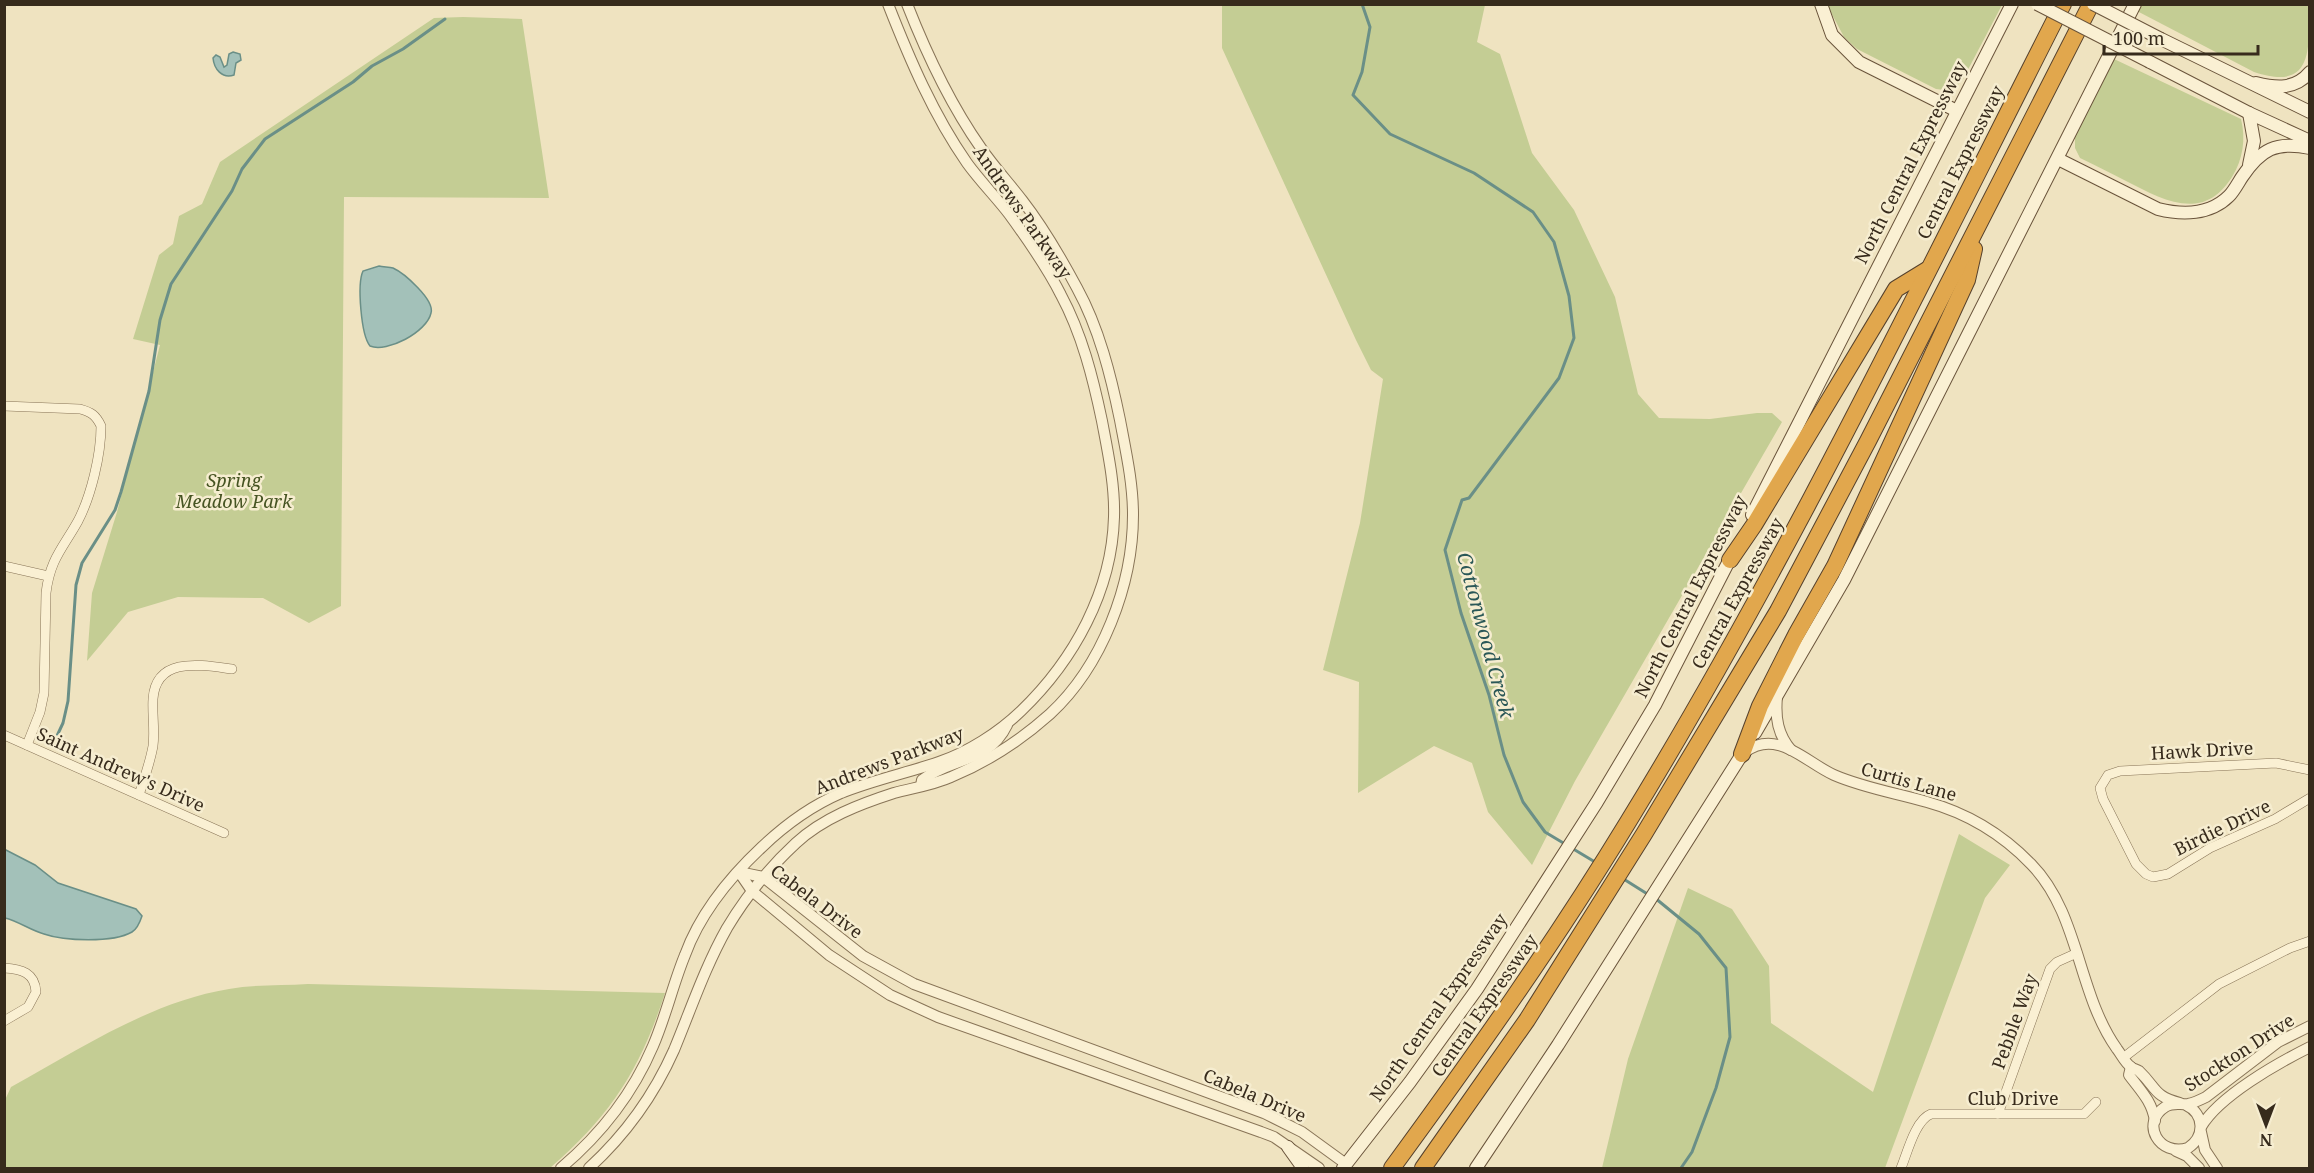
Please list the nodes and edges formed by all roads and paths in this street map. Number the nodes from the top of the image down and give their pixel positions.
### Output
1 (888, 4) edge
2 (907, 4) edge
3 (1821, 4) edge
4 (2012, 4) edge
5 (2037, 4) edge
6 (2063, 4) edge
7 (2092, 4) edge
8 (2135, 4) edge
9 (2310, 72) edge
10 (2245, 81) junction
11 (948, 95) junction
12 (931, 103) junction
13 (1957, 111) junction
14 (2310, 112) edge
15 (2249, 113) junction
16 (2310, 141) edge
17 (2310, 148) edge
18 (2058, 159) junction
19 (2247, 170) junction
20 (1023, 201) junction
21 (1007, 212) junction
22 (1981, 220) junction
23 (1928, 270) junction
24 (1114, 387) junction
25 (1096, 392) junction
26 (4, 406) edge
27 (1730, 560) junction
28 (4, 566) edge
29 (48, 576) junction
30 (1083, 633) junction
31 (1102, 643) junction
32 (232, 669) dead end
33 (1778, 697) junction
34 (1008, 722) junction
35 (4, 735) edge
36 (27, 746) junction
37 (1792, 750) junction
38 (1742, 754) junction
39 (2310, 770) edge
40 (921, 786) junction
41 (139, 795) junction
42 (2310, 798) edge
43 (224, 833) dead end
44 (739, 872) junction
45 (2146, 874) joint
46 (763, 876) junction
47 (752, 891) junction
48 (2310, 941) edge
49 (2077, 952) junction
50 (4, 968) edge
51 (4, 1021) edge
52 (2310, 1026) edge
53 (2310, 1047) edge
54 (2123, 1058) junction
55 (2131, 1067) junction
56 (2096, 1102) dead end
57 (2183, 1104) junction
58 (1998, 1114) junction
59 (2155, 1121) junction
60 (2201, 1129) junction
61 (1288, 1147) junction
62 (2176, 1151) junction
63 (1344, 1166) edge
64 (561, 1168) edge
65 (589, 1168) edge
66 (1303, 1168) edge
67 (1319, 1168) edge
68 (1392, 1168) edge
69 (1423, 1168) edge
70 (1476, 1168) edge
71 (1901, 1168) edge
72 (2199, 1168) edge
73 (2217, 1168) edge

1 - 12 street, Andrews Parkway
2 - 11 street, Andrews Parkway
3 - 13 main road
4 - 13 main road, North Central Expressway
5 - 15 main road, bridge
6 - 23 highway, Central Expressway
7 - 10 main road, bridge
7 - 22 highway
8 - 18 main road
9 - 10 main road
10 - 14 main road
11 - 12 street
11 - 20 street, Andrews Parkway
12 - 21 street, Andrews Parkway
13 - 27 main road, North Central Expressway
15 - 16 main road
15 - 19 main road
17 - 19 main road
18 - 19 main road
18 - 33 main road
20 - 21 street
20 - 24 street, Andrews Parkway
21 - 25 street, Andrews Parkway
22 - 38 highway
22 - 69 highway
23 - 27 highway
23 - 68 highway, Central Expressway
24 - 25 street
24 - 31 street, Andrews Parkway
25 - 30 street, Andrews Parkway
26 - 29 street
27 - 63 main road, North Central Expressway
28 - 29 street
29 - 36 street
30 - 31 street
30 - 34 street, Andrews Parkway
31 - 40 street, Andrews Parkway
32 - 41 street
33 - 37 street, Curtis Lane
33 - 38 main road
34 - 40 street
34 - 44 street, Andrews Parkway
35 - 36 street, Saint Andrew's Drive
36 - 41 street, Saint Andrew's Drive
37 - 38 street, Curtis Lane
37 - 49 street, Curtis Lane
38 - 70 main road
39 - 45 street, Hawk Drive
40 - 46 street, Andrews Parkway
41 - 43 street, Saint Andrew's Drive
42 - 45 street, Birdie Drive
44 - 46 street, Cabela Drive
44 - 47 street, Cabela Drive
44 - 64 street, Andrews Parkway
46 - 47 street, Andrews Parkway
46 - 63 street, Cabela Drive
47 - 61 street, Cabela Drive
47 - 65 street, Andrews Parkway
48 - 54 street
49 - 54 street, Curtis Lane
49 - 58 street, Pebble Way
50 - 51 street
52 - 57 street, Stockton Drive
53 - 60 street, Stockton Drive
54 - 55 street, Curtis Lane
55 - 57 street, Curtis Lane
55 - 59 street, Curtis Lane
56 - 58 street, Club Drive
57 - 59 street
57 - 60 street
58 - 71 street, Club Drive
59 - 62 street
60 - 62 street
60 - 73 street
61 - 66 main road
61 - 67 street, Cabela Drive
62 - 72 street

